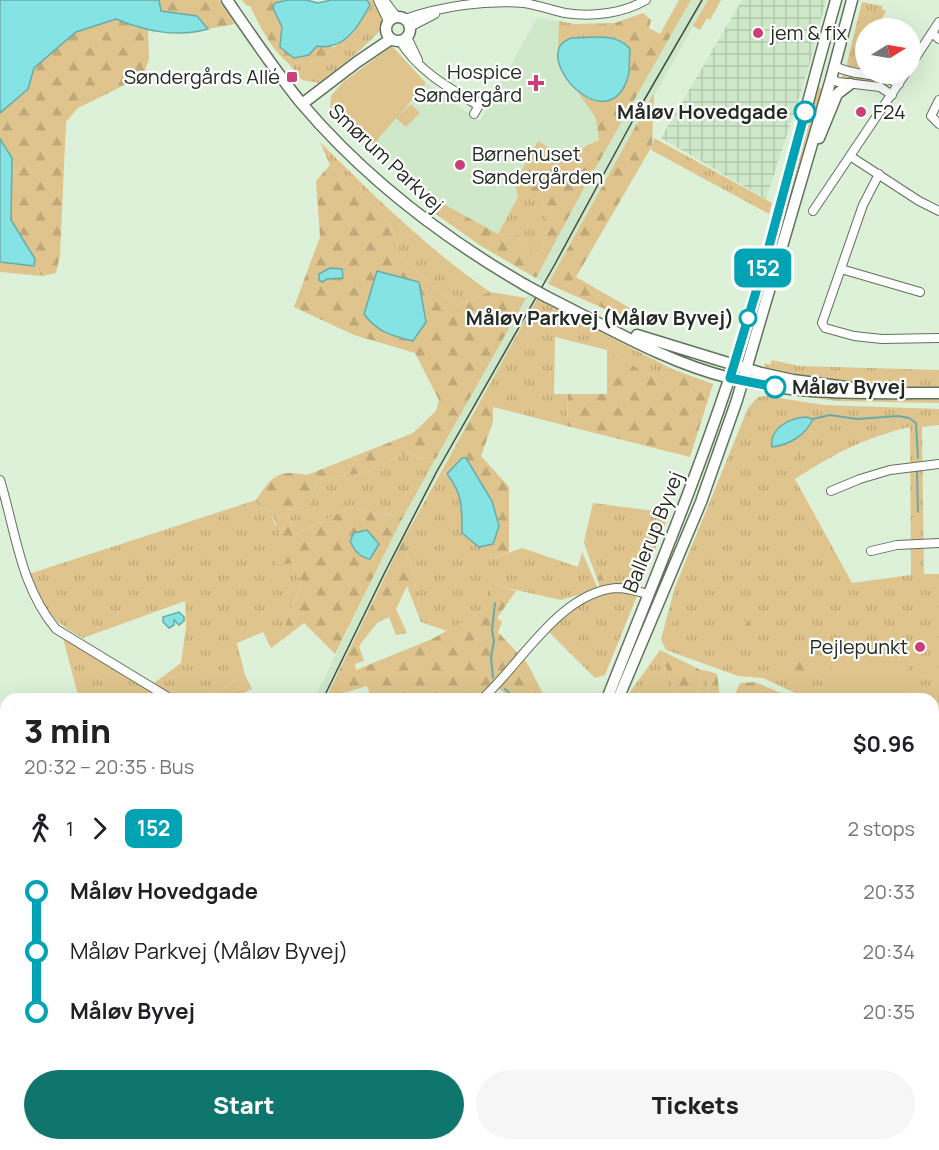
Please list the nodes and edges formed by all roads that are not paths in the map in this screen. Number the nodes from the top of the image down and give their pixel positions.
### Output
1 (227, 0) edge
2 (378, 0) edge
3 (384, 0) edge
4 (645, 0) edge
5 (852, 0) edge
6 (836, 2) edge
7 (939, 22) edge
8 (829, 25) junction
9 (398, 29) junction
10 (932, 33) junction
11 (939, 39) edge
12 (921, 50) edge
13 (836, 62) junction
14 (855, 73) edge
15 (831, 79) junction
16 (850, 84) junction
17 (899, 84) edge
18 (891, 94) junction
19 (484, 97) dead end
20 (939, 100) edge
21 (302, 104) junction
22 (479, 106) junction
23 (474, 114) dead end
24 (939, 124) edge
25 (850, 156) junction
26 (806, 165) junction
27 (879, 174) junction
28 (813, 211) dead end
29 (939, 211) edge
30 (841, 269) junction
31 (920, 292) dead end
32 (590, 318) junction
33 (939, 338) edge
34 (747, 369) junction
35 (732, 372) junction
36 (743, 381) junction
37 (893, 393) junction
38 (939, 393) edge
39 (939, 464) edge
40 (0, 480) edge
41 (831, 491) dead end
42 (939, 543) edge
43 (871, 551) dead end
44 (648, 594) junction
45 (162, 693) edge
46 (489, 693) edge
47 (609, 693) edge
48 (621, 693) edge

1 - 21 main road, Smørum Parkvej
2 - 9 street
3 - 9 street
4 - 9 street
5 - 13 main road
6 - 8 main road
6 - 13 main road
7 - 10 street
8 - 15 main road
8 - 35 main road
9 - 21 main road
9 - 22 street
10 - 11 street
10 - 12 street
13 - 14 street
13 - 15 main road
15 - 16 street
15 - 26 main road
16 - 18 street
16 - 26 main road
17 - 18 street
18 - 25 street
19 - 22 street
20 - 24 street
21 - 32 main road, Smørum Parkvej, bridge
22 - 23 street
25 - 27 street
25 - 28 street
26 - 34 main road
27 - 29 street
27 - 30 street
30 - 31 street
30 - 33 street
32 - 35 main road, Smørum Parkvej
32 - 35 main road, Smørum Parkvej
34 - 35 main road
34 - 36 main road, Ballerup Byvej
34 - 37 main road
35 - 36 main road
35 - 44 main road, Ballerup Byvej
36 - 37 main road
36 - 48 main road, Ballerup Byvej
37 - 38 main road
39 - 41 street
40 - 45 street
42 - 43 street
44 - 46 street
44 - 47 main road, Ballerup Byvej

